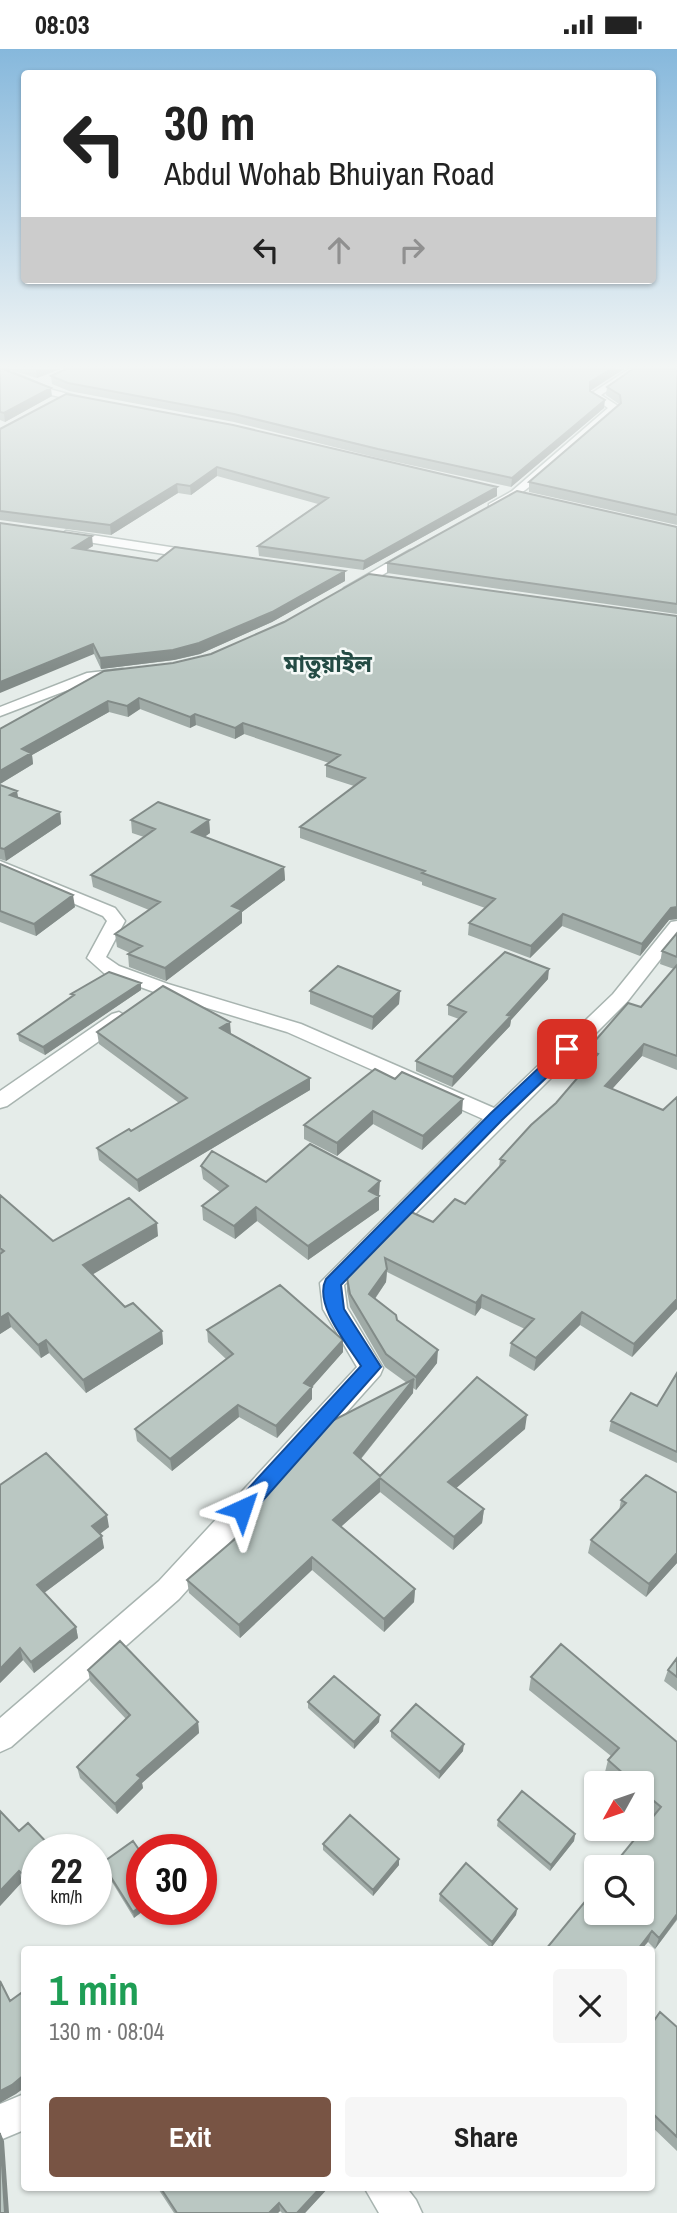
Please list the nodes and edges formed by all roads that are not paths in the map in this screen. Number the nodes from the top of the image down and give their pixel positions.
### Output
1 (543, 470) edge
2 (481, 513) edge
3 (54, 534) edge
4 (424, 546) edge
5 (203, 555) edge
6 (339, 575) edge
7 (366, 579) junction
8 (393, 583) edge
9 (333, 597) edge
10 (130, 672) edge
11 (0, 712) edge
12 (0, 866) edge
13 (677, 926) edge
14 (161, 988) junction
15 (0, 1101) edge
16 (497, 1117) junction
17 (0, 1737) edge
18 (21, 2113) edge
19 (0, 2122) edge
20 (385, 2191) edge
21 (403, 2213) edge

1 - 2 street
3 - 5 street
4 - 7 street
6 - 7 street
7 - 8 street
7 - 9 street
10 - 11 street
12 - 14 street
13 - 16 street
14 - 15 street
14 - 16 street
16 - 17 street
18 - 19 street
20 - 21 street

